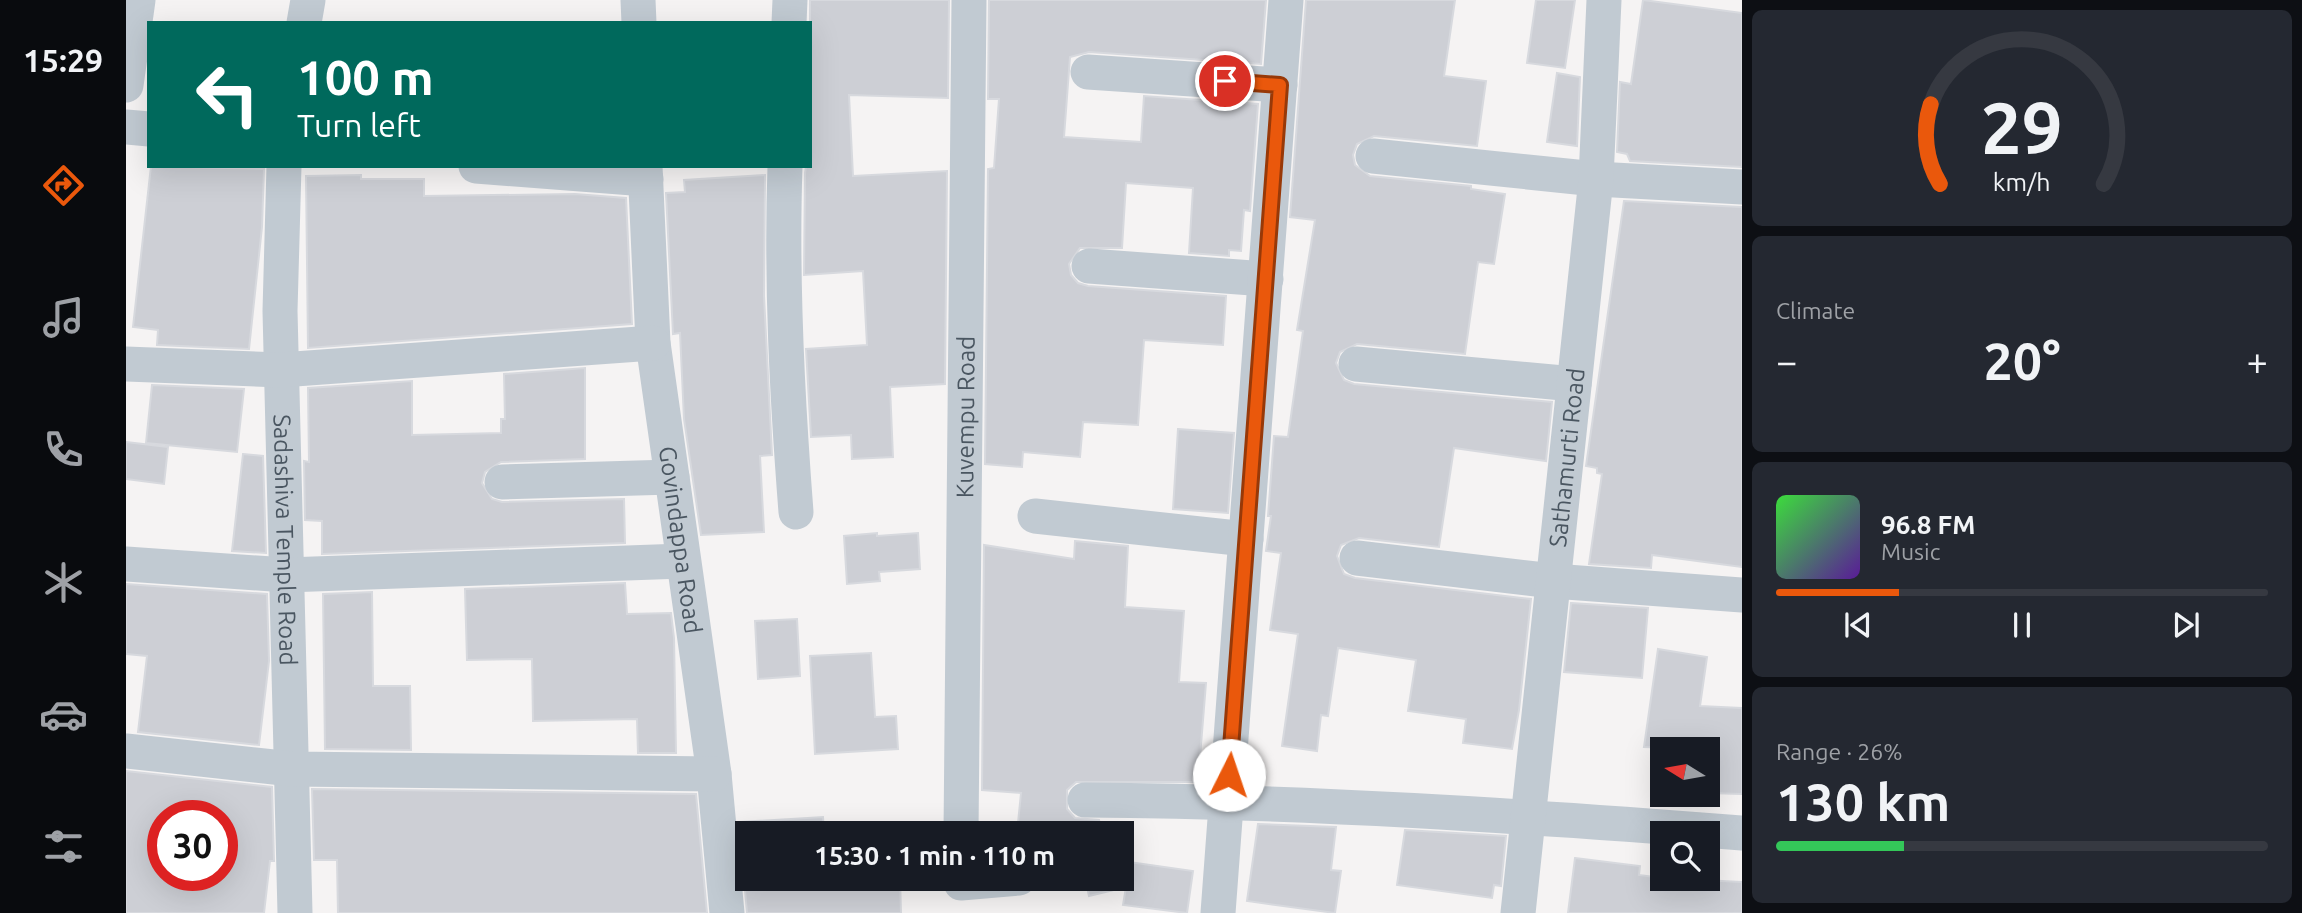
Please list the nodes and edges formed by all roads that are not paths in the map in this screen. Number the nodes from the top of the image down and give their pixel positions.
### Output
1 (138, 0) edge
2 (308, 0) edge
3 (638, 0) edge
4 (790, 0) edge
5 (969, 0) edge
6 (1286, 0) edge
7 (1604, 0) edge
8 (304, 21) edge
9 (639, 21) edge
10 (789, 21) edge
11 (1088, 72) dead end
12 (126, 85) edge
13 (1280, 85) junction
14 (126, 127) edge
15 (147, 129) edge
16 (1373, 156) dead end
17 (284, 168) edge
18 (533, 168) edge
19 (785, 168) edge
20 (646, 172) edge
21 (1596, 179) junction
22 (1742, 187) edge
23 (1088, 266) dead end
24 (1266, 279) junction
25 (653, 343) junction
26 (1356, 363) dead end
27 (126, 364) edge
28 (281, 370) junction
29 (1574, 384) junction
30 (671, 477) junction
31 (502, 482) dead end
32 (796, 512) dead end
33 (1035, 516) dead end
34 (1246, 539) junction
35 (1357, 558) dead end
36 (683, 561) junction
37 (126, 564) edge
38 (286, 575) junction
39 (1553, 581) junction
40 (1742, 595) edge
41 (126, 751) edge
42 (292, 769) junction
43 (713, 774) junction
44 (1085, 800) dead end
45 (1227, 801) junction
46 (1528, 817) junction
47 (961, 821) edge
48 (1742, 833) edge
49 (295, 913) edge
50 (727, 913) edge
51 (1218, 913) edge
52 (1518, 913) edge

1 - 12 street
2 - 8 street
3 - 9 street
4 - 10 street
5 - 47 street, Kuvempu Road
6 - 13 street
7 - 21 street, Sathamurti Road
11 - 13 street
13 - 24 street
14 - 15 street
16 - 21 street
17 - 28 street, Sadashiva Temple Road
18 - 20 street
19 - 32 street
20 - 25 street, Govindappa Road
21 - 22 street
21 - 29 street, Sathamurti Road
23 - 24 street
24 - 34 street
25 - 28 street
25 - 30 street, Govindappa Road
26 - 29 street
27 - 28 street
28 - 38 street, Sadashiva Temple Road
29 - 39 street, Sathamurti Road
30 - 31 street
30 - 36 street, Govindappa Road
33 - 34 street
34 - 45 street
35 - 39 street
36 - 38 street
36 - 43 street, Govindappa Road
37 - 38 street
38 - 42 street, Sadashiva Temple Road
39 - 40 street
39 - 46 street, Sathamurti Road
41 - 42 street
42 - 43 street
42 - 49 street, Sadashiva Temple Road
43 - 50 street, Govindappa Road
44 - 45 street
45 - 46 street
45 - 51 street
46 - 48 street
46 - 52 street, Sathamurti Road

